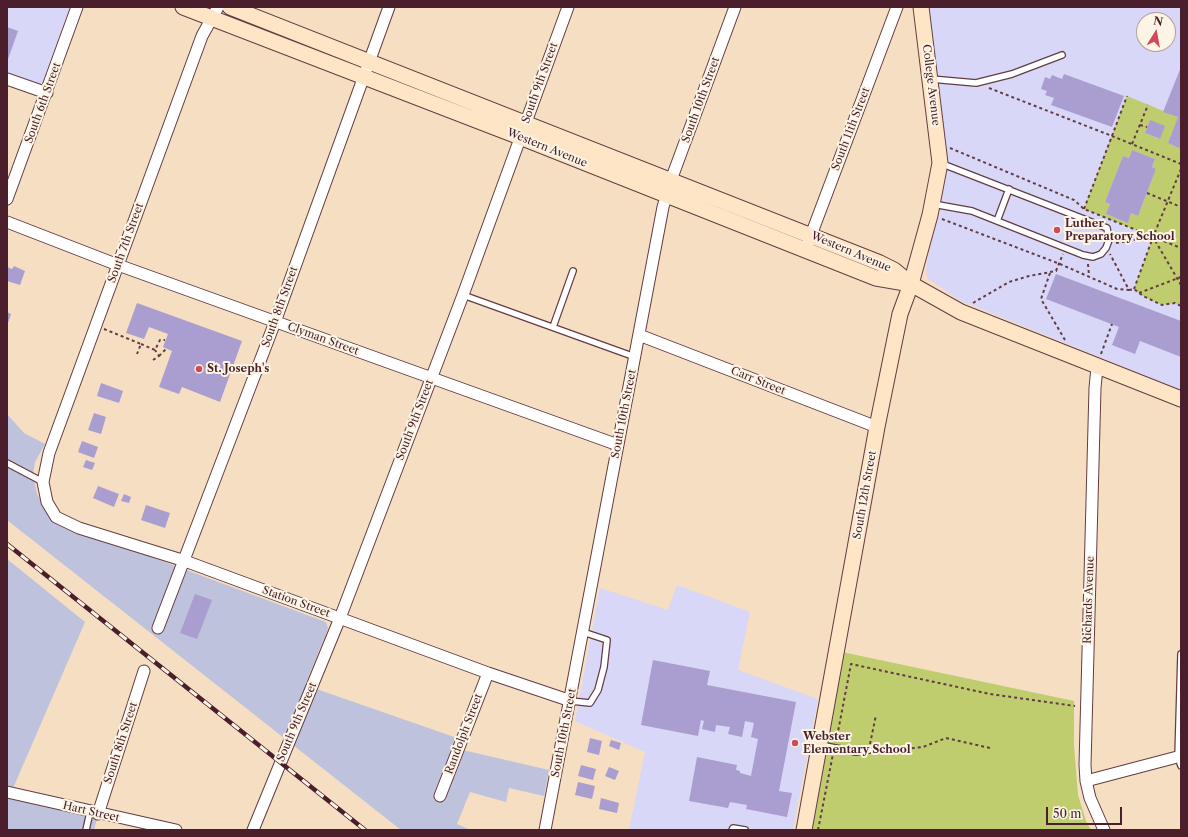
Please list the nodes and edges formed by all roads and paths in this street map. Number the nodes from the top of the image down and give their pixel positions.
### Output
1 (77, 7) edge
2 (183, 7) edge
3 (230, 7) edge
4 (389, 7) edge
5 (568, 7) edge
6 (735, 7) edge
7 (897, 7) edge
8 (921, 7) edge
9 (214, 12) edge
10 (1062, 55) dead end
11 (369, 62) junction
12 (363, 77) junction
13 (7, 79) edge
14 (930, 79) junction
15 (976, 83) junction
16 (47, 93) junction
17 (1127, 96) dead end
18 (1148, 105) dead end
19 (525, 123) junction
20 (1140, 125) junction
21 (1147, 127) dead end
22 (1112, 136) junction
23 (520, 137) junction
24 (938, 144) junction
25 (1132, 144) junction
26 (940, 163) junction
27 (1181, 164) edge
28 (1181, 169) edge
29 (671, 180) junction
30 (1009, 189) junction
31 (1147, 193) dead end
32 (666, 196) junction
33 (7, 200) edge
34 (1168, 202) junction
35 (1181, 207) edge
36 (931, 209) junction
37 (1084, 209) junction
38 (997, 221) junction
39 (7, 222) edge
40 (811, 235) junction
41 (1153, 237) junction
42 (1114, 243) dead end
43 (1065, 248) junction
44 (1106, 248) junction
45 (1181, 248) edge
46 (806, 251) junction
47 (1060, 264) junction
48 (118, 266) junction
49 (573, 271) dead end
50 (1050, 273) junction
51 (1180, 277) edge
52 (911, 284) junction
53 (1181, 285) edge
54 (1134, 289) junction
55 (1129, 290) junction
56 (1139, 293) junction
57 (462, 295) junction
58 (1181, 306) edge
59 (960, 312) junction
60 (275, 322) junction
61 (1112, 324) dead end
62 (97, 326) junction
63 (553, 326) junction
64 (639, 334) junction
65 (165, 340) dead end
66 (141, 344) junction
67 (166, 349) dead end
68 (156, 350) junction
69 (137, 354) dead end
70 (159, 356) junction
71 (635, 357) junction
72 (1076, 358) junction
73 (153, 360) dead end
74 (1097, 367) junction
75 (431, 378) junction
76 (1181, 399) edge
77 (877, 427) junction
78 (618, 445) junction
79 (7, 463) edge
80 (43, 482) junction
81 (185, 561) junction
82 (340, 618) junction
83 (158, 628) dead end
84 (583, 632) junction
85 (1181, 654) edge
86 (144, 672) dead end
87 (488, 673) junction
88 (570, 701) junction
89 (1075, 706) dead end
90 (876, 715) dead end
91 (819, 745) junction
92 (835, 748) junction
93 (990, 748) dead end
94 (869, 750) junction
95 (1180, 760) edge
96 (1086, 781) junction
97 (7, 792) edge
98 (440, 796) dead end
99 (94, 813) junction
100 (86, 830) edge
101 (176, 830) edge
102 (254, 830) edge
103 (545, 830) edge
104 (732, 830) edge
105 (745, 830) edge
106 (804, 830) edge
107 (818, 830) edge
108 (1104, 830) edge

1 - 16 street, South 6th Street
2 - 9 street, Western Avenue
3 - 11 street, Western Avenue
4 - 11 street, South 8th Street
5 - 19 street, South 9th Street
6 - 29 street, South 10th Street
7 - 40 street, South 11th Street
8 - 14 street, College Avenue
9 - 12 street, Western Avenue
9 - 48 street, South 7th Street
10 - 15 lane
11 - 12 street, South 8th Street
11 - 19 street, Western Avenue
12 - 23 street, Western Avenue
12 - 60 street, South 8th Street
13 - 16 street
14 - 15 lane
14 - 24 street, College Avenue
15 - 22 path
16 - 33 street, South 6th Street
17 - 22 path
18 - 20 path
19 - 23 street, South 9th Street
19 - 29 street, Western Avenue
20 - 21 path
20 - 25 path
22 - 25 path
22 - 37 path
23 - 32 street, Western Avenue
23 - 57 street, South 9th Street
24 - 26 street, College Avenue
24 - 37 path
25 - 27 path
26 - 30 lane
26 - 36 street, South 12th Street
28 - 34 path
29 - 32 street, South 10th Street
29 - 40 street, Western Avenue
30 - 38 lane
30 - 44 lane
31 - 34 path
32 - 46 street, Western Avenue
32 - 64 street, South 10th Street
34 - 35 path
34 - 41 path
36 - 38 lane
36 - 47 path
36 - 52 street, South 12th Street
37 - 41 path
38 - 43 lane
39 - 48 street, Clyman Street
40 - 46 street, South 11th Street
40 - 52 street, Western Avenue
41 - 42 path
41 - 45 path
41 - 51 path
41 - 54 path
43 - 44 lane
43 - 47 path
44 - 55 path
46 - 52 street, Western Avenue
47 - 50 path
47 - 55 path
48 - 60 street, Clyman Street
48 - 62 street, South 7th Street
49 - 63 lane
50 - 59 path
50 - 72 path
51 - 53 path
51 - 56 path
52 - 59 street, Western Avenue
52 - 77 street, South 12th Street
54 - 55 path
54 - 56 path
56 - 58 path
57 - 63 lane
57 - 75 street, South 9th Street
59 - 72 street, Western Avenue
60 - 75 street, Clyman Street
60 - 81 street, South 8th Street
61 - 74 path
62 - 66 path
62 - 80 street, South 7th Street
63 - 71 lane
64 - 71 street, South 10th Street
64 - 77 street, Carr Street
65 - 68 path
66 - 68 path
66 - 69 path
67 - 70 path
68 - 70 path
70 - 73 path
71 - 78 street, South 10th Street
72 - 74 street, Western Avenue
74 - 76 street, Western Avenue
74 - 96 street, Richards Avenue
75 - 78 street, Clyman Street
75 - 82 street, South 9th Street
77 - 91 street, South 12th Street
78 - 84 street, South 10th Street
79 - 80 lane
80 - 81 street, Station Street
81 - 82 street, Station Street
81 - 83 street, South 8th Street
82 - 87 street, Station Street
82 - 102 street, South 9th Street
84 - 88 street, South 10th Street
84 - 88 lane
85 - 95 lane
86 - 99 street, South 8th Street
87 - 88 street, Station Street
87 - 98 street, Randolph Street
88 - 103 street, South 10th Street
89 - 92 path
90 - 94 path
91 - 92 lane
91 - 106 street, South 12th Street
92 - 94 lane
92 - 107 path
93 - 94 path
95 - 96 street
96 - 108 street, Richards Avenue
97 - 99 street, Hart Street
99 - 100 lane
99 - 101 street, Hart Street
104 - 105 lane

